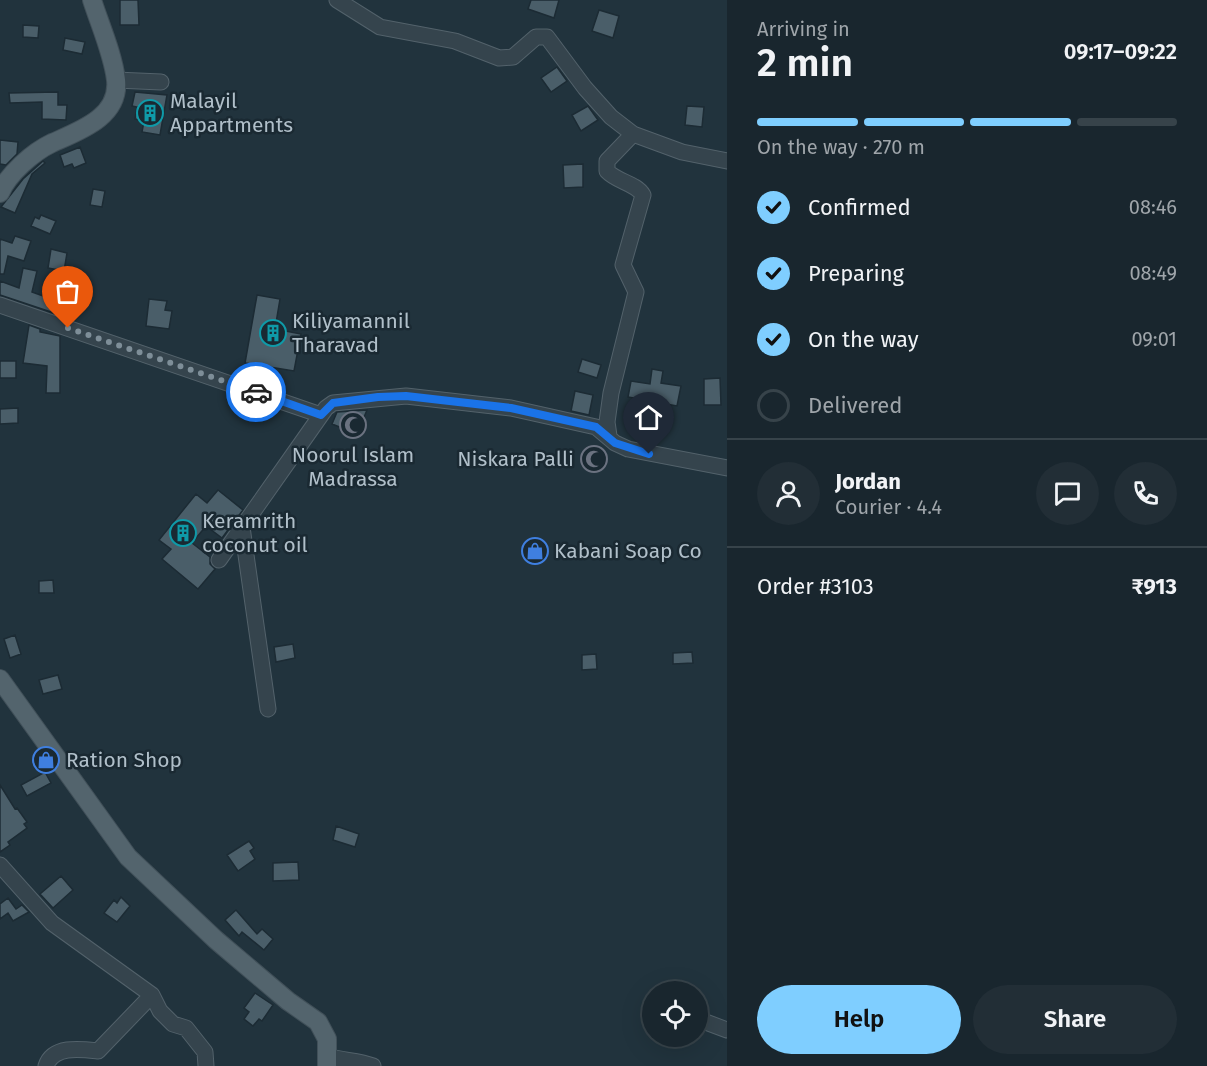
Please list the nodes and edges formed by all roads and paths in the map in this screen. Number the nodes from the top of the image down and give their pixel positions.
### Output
1 (92, 0) edge
2 (337, 0) edge
3 (116, 80) junction
4 (161, 82) dead end
5 (633, 134) junction
6 (727, 161) edge
7 (0, 194) edge
8 (0, 305) edge
9 (321, 415) junction
10 (609, 436) junction
11 (727, 468) edge
12 (243, 526) junction
13 (219, 560) dead end
14 (0, 679) edge
15 (268, 709) dead end
16 (0, 865) edge
17 (153, 995) junction
18 (708, 1023) edge
19 (727, 1030) edge
20 (327, 1061) edge
21 (46, 1066) edge
22 (206, 1066) edge
23 (373, 1066) edge

1 - 3 main road
2 - 5 street
3 - 4 street
3 - 7 main road
5 - 6 street
5 - 10 street
8 - 9 street
9 - 10 street
9 - 12 street
10 - 11 street
12 - 13 street
12 - 15 street
14 - 20 main road
16 - 17 street
17 - 21 street
17 - 22 street
18 - 19 street
20 - 23 street

